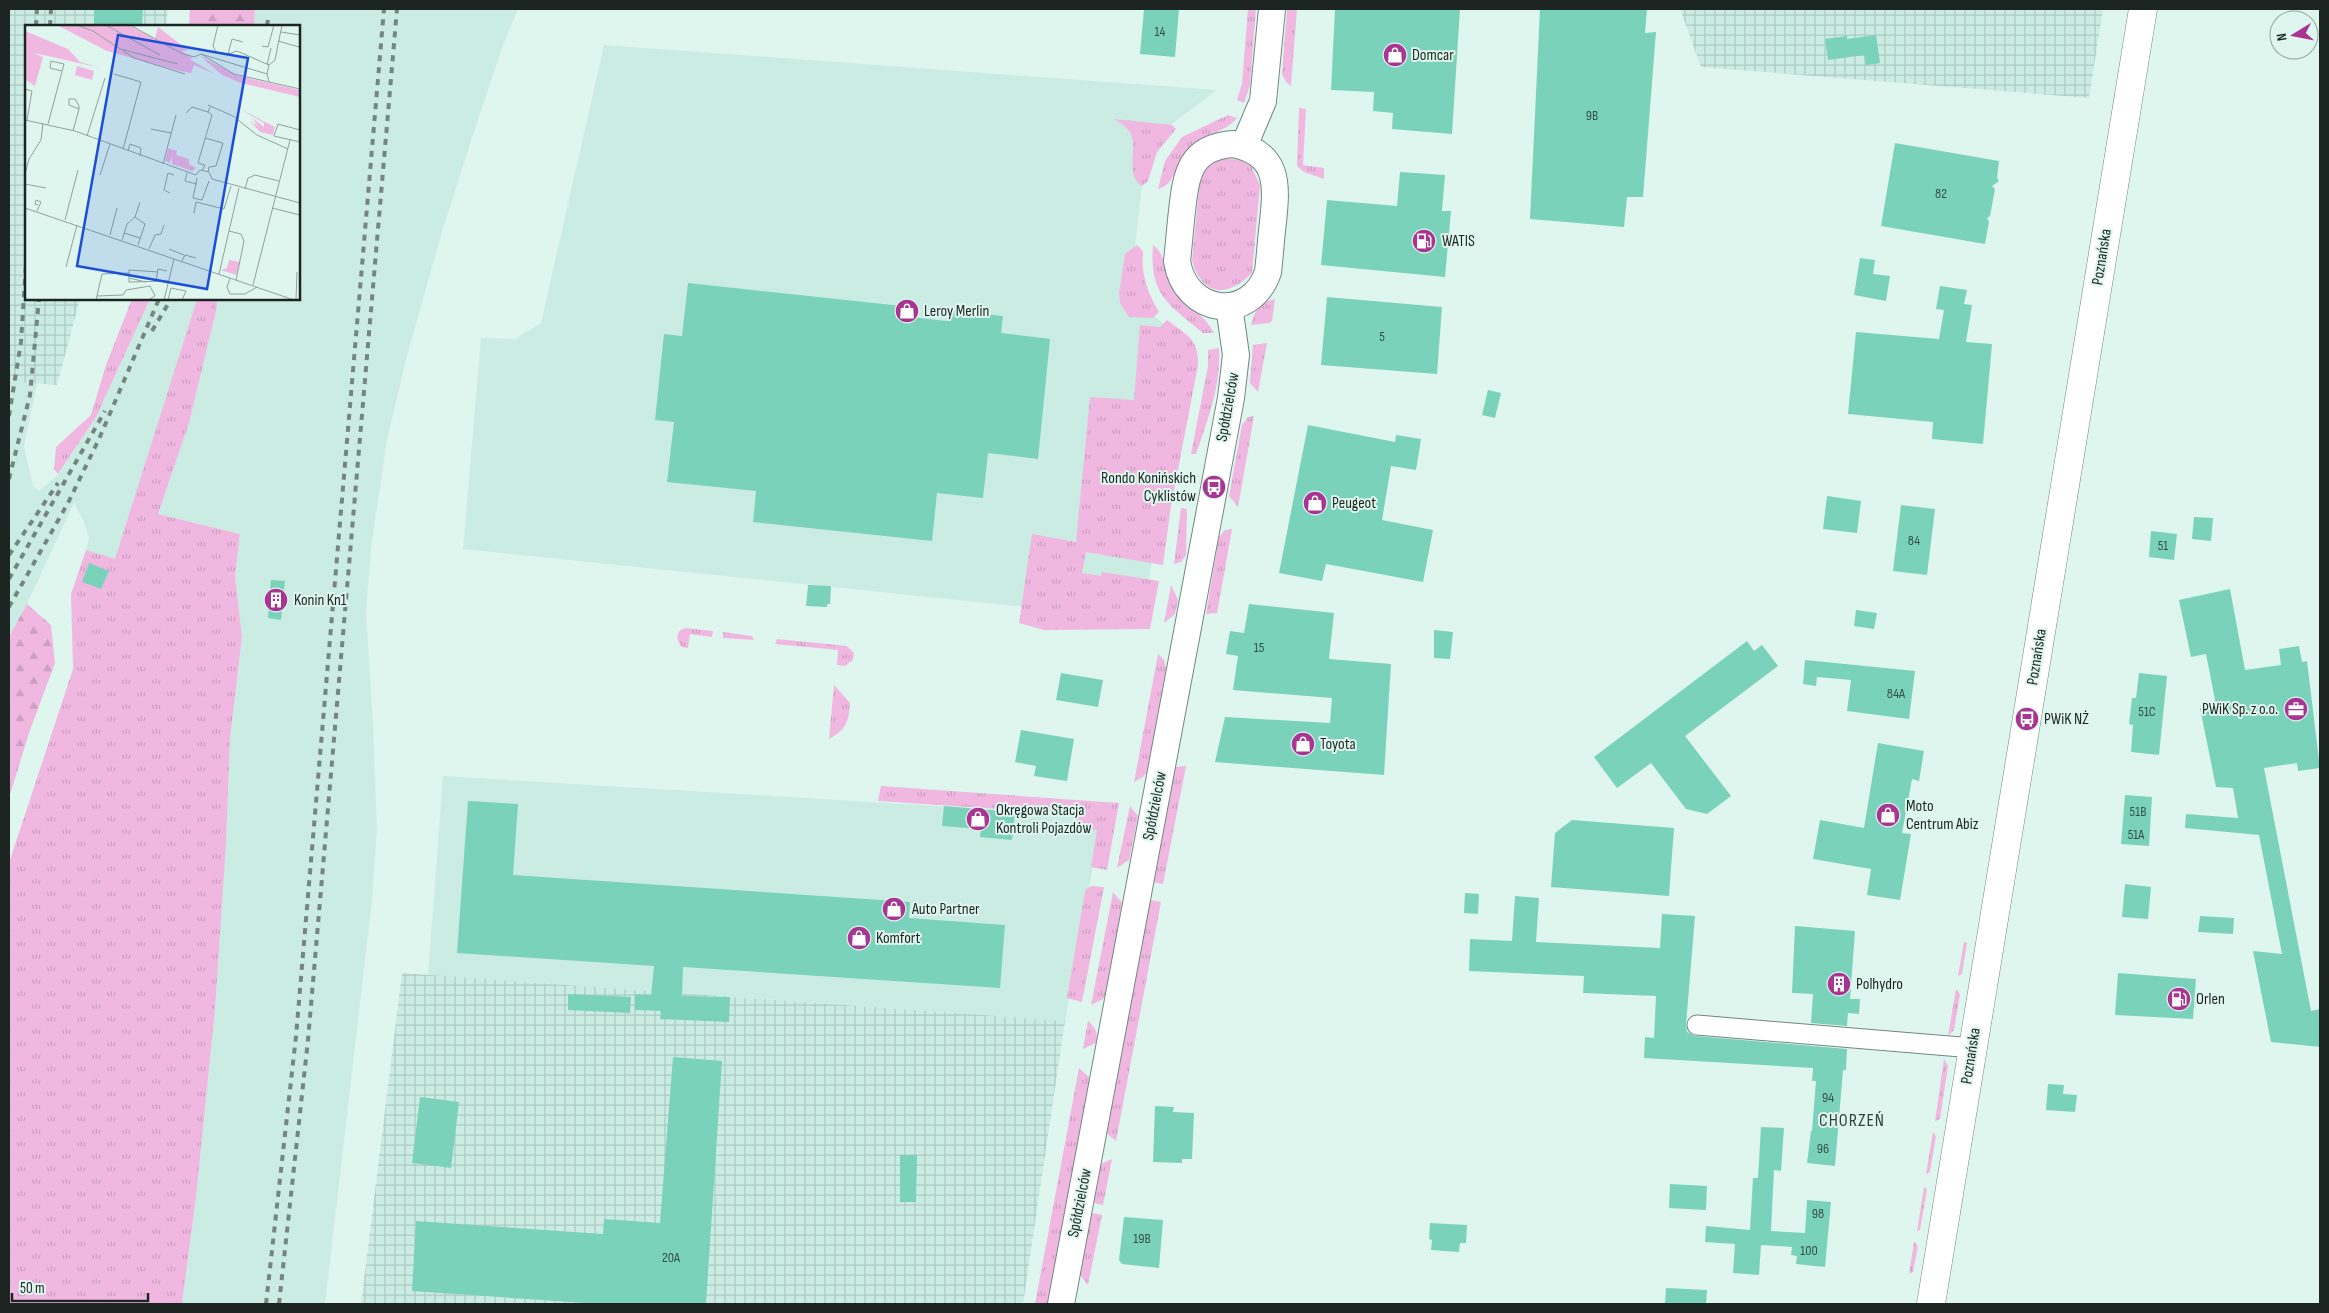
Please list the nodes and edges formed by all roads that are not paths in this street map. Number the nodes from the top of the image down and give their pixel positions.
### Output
1 (1272, 9) edge
2 (2143, 9) edge
3 (1244, 146) junction
4 (1229, 306) junction
5 (1697, 1025) dead end
6 (1973, 1048) junction
7 (1061, 1304) edge
8 (1931, 1304) edge

1 - 3 street
2 - 6 main road, Poznańska
3 - 4 street
3 - 4 street
4 - 7 street, Spółdzielców
5 - 6 street
6 - 8 main road, Poznańska

